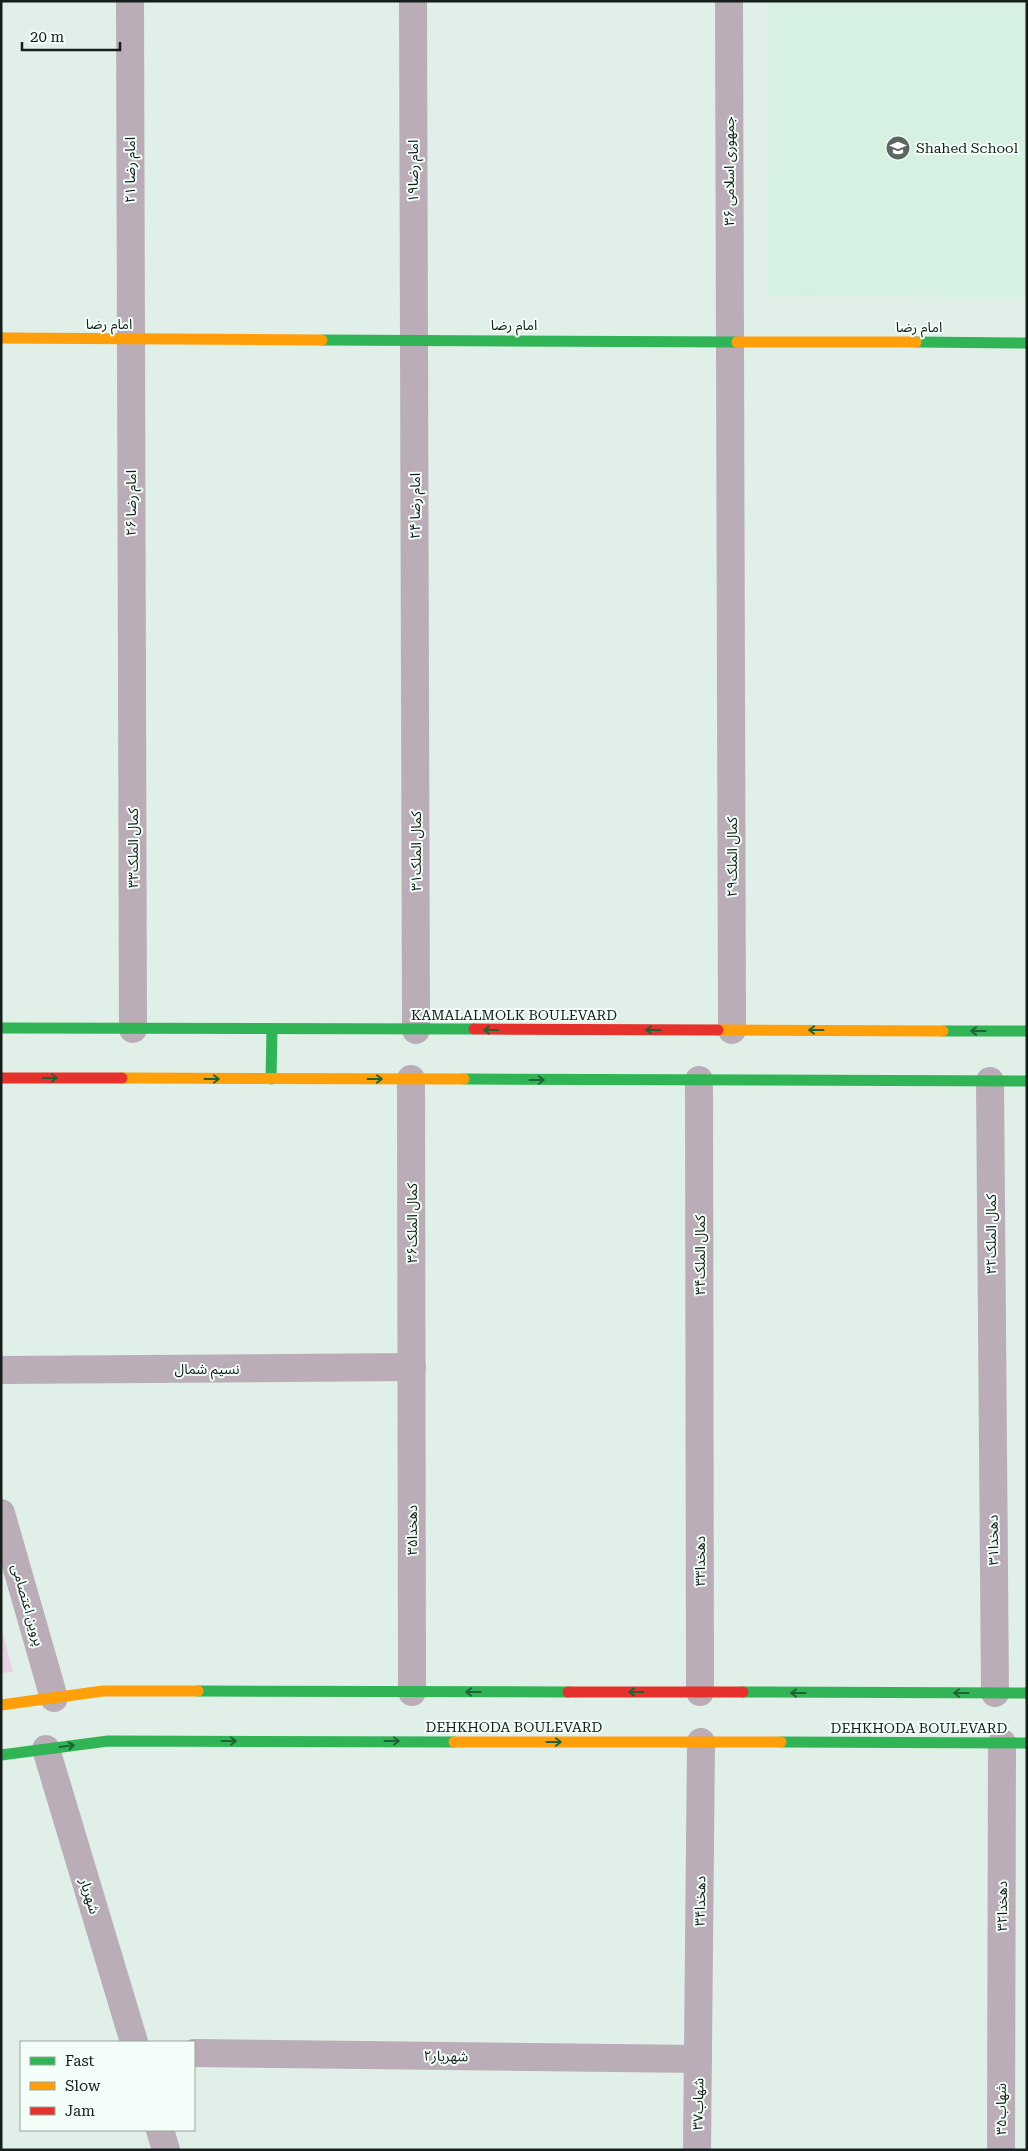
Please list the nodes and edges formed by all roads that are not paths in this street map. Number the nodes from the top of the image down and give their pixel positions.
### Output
1 (130, 1) edge
2 (413, 1) edge
3 (729, 1) edge
4 (1, 338) edge
5 (131, 339) junction
6 (414, 340) junction
7 (730, 341) junction
8 (1027, 343) edge
9 (132, 666) joint
10 (415, 672) joint
11 (731, 685) joint
12 (1, 1028) edge
13 (133, 1029) junction
14 (272, 1029) junction
15 (416, 1030) junction
16 (732, 1030) junction
17 (1027, 1031) edge
18 (1, 1078) edge
19 (271, 1079) junction
20 (411, 1079) junction
21 (699, 1080) junction
22 (990, 1081) junction
23 (1027, 1081) edge
24 (412, 1368) junction
25 (1, 1370) edge
26 (992, 1387) joint
27 (700, 1429) joint
28 (1, 1512) edge
29 (412, 1692) junction
30 (700, 1692) junction
31 (995, 1693) junction
32 (1027, 1693) edge
33 (54, 1698) junction
34 (1, 1705) edge
35 (701, 1742) junction
36 (1014, 1743) edge
37 (46, 1749) junction
38 (1, 1755) edge
39 (134, 2041) edge
40 (195, 2053) edge
41 (698, 2059) junction
42 (1001, 2068) joint
43 (160, 2131) edge
44 (166, 2150) edge
45 (697, 2150) edge
46 (1001, 2150) edge

1 - 5 street, امام رضا ۲۱
2 - 6 street, امام رضا۱۹
3 - 7 street, جمهوری اسلامی ۳۶
4 - 5 street, امام رضا
5 - 6 street, امام رضا
5 - 9 street, امام رضا ۲۶
6 - 7 street, امام رضا
6 - 10 street, امام رضا ۲۴
7 - 8 street, امام رضا
7 - 11 street, جمهوری اسلامی ۳۶
9 - 13 street, کمال الملک۳۳
10 - 15 street, کمال الملک۳۱
11 - 16 street, کمال الملک۲۹
12 - 13 street, KAMALALMOLK BOULEVARD
13 - 14 street, KAMALALMOLK BOULEVARD
14 - 15 street, KAMALALMOLK BOULEVARD
14 - 19 street
16 -> 15 street, KAMALALMOLK BOULEVARD
17 -> 16 street, KAMALALMOLK BOULEVARD
18 -> 19 street
19 -> 20 street
20 -> 21 street
20 - 24 street, کمال الملک۳۶
21 - 22 street
21 - 27 street, کمال الملک۳۴
22 - 23 street
22 - 26 street, کمال الملک۳۲
24 - 25 street, نسیم شمال
24 - 29 street, دهخدا۳۵
26 - 31 street, دهخدا۳۱
27 - 30 street, دهخدا۳۳
28 - 33 street, پروین اعتصامی
30 -> 29 street
29 - 33 street
31 -> 30 street
31 - 32 street
33 - 34 street
35 - 36 street, DEHKHODA BOULEVARD
37 -> 35 street, DEHKHODA BOULEVARD
35 - 41 street, دهخدا۳۴
36 - 42 street, دهخدا۳۲
37 - 38 street, DEHKHODA BOULEVARD
37 - 39 street, شهریار
40 - 41 street, شهریار۲
41 - 45 street, شهاب۳۷
42 - 46 street, شهاب۳۵
43 - 44 street

